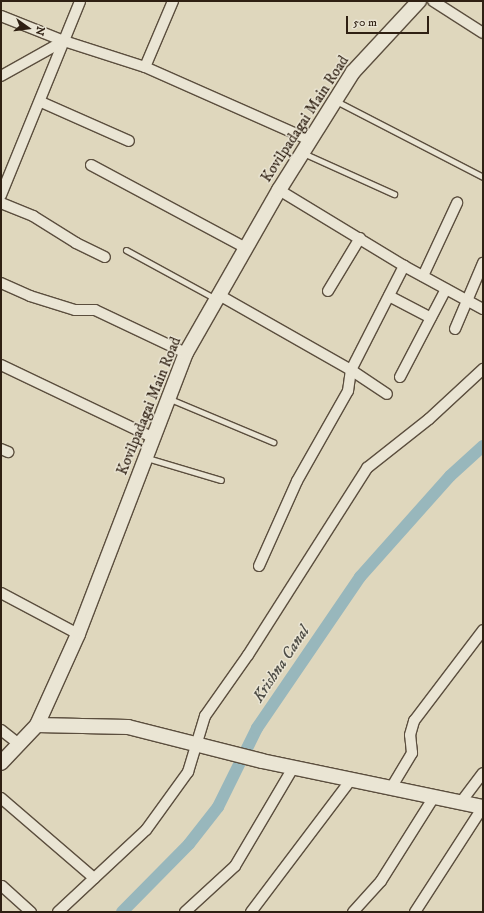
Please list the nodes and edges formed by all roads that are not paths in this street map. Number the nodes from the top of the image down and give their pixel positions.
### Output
1 (80, 1) edge
2 (174, 1) edge
3 (419, 1) edge
4 (433, 1) edge
5 (1, 16) edge
6 (483, 33) edge
7 (64, 41) junction
8 (145, 67) junction
9 (1, 76) edge
10 (335, 100) junction
11 (40, 102) junction
12 (310, 140) junction
13 (129, 141) dead end
14 (302, 153) junction
15 (91, 165) dead end
16 (483, 177) edge
17 (280, 190) junction
18 (394, 194) dead end
19 (1, 195) edge
20 (1, 203) edge
21 (457, 203) dead end
22 (360, 238) junction
23 (246, 248) junction
24 (126, 250) dead end
25 (105, 257) dead end
26 (483, 265) edge
27 (404, 266) junction
28 (423, 276) junction
29 (1, 283) edge
30 (446, 289) junction
31 (328, 290) dead end
32 (389, 296) junction
33 (218, 297) junction
34 (466, 300) junction
35 (483, 309) edge
36 (431, 318) junction
37 (455, 329) dead end
38 (186, 353) junction
39 (1, 365) edge
40 (483, 369) edge
41 (352, 370) junction
42 (400, 377) dead end
43 (387, 394) dead end
44 (169, 398) junction
45 (154, 438) junction
46 (273, 442) dead end
47 (146, 458) junction
48 (221, 480) dead end
49 (259, 566) dead end
50 (1, 593) edge
51 (483, 630) edge
52 (78, 634) junction
53 (37, 725) junction
54 (1, 730) edge
55 (19, 744) junction
56 (196, 744) junction
57 (1, 763) edge
58 (293, 768) junction
59 (483, 773) edge
60 (351, 780) junction
61 (391, 788) junction
62 (434, 797) junction
63 (1, 798) edge
64 (460, 802) junction
65 (483, 807) edge
66 (94, 878) junction
67 (1, 887) edge
68 (31, 912) edge
69 (58, 912) edge
70 (185, 912) edge
71 (252, 912) edge
72 (353, 912) edge
73 (415, 912) edge

1 - 7 street
2 - 8 street
3 - 10 street, Kovilpadagai Main Road
4 - 6 street
5 - 7 street
7 - 8 street
7 - 9 street
7 - 11 street
8 - 12 street
10 - 12 street, Kovilpadagai Main Road
10 - 16 lane
11 - 13 street
11 - 19 street
12 - 14 street, Kovilpadagai Main Road
14 - 17 street, Kovilpadagai Main Road
14 - 18 lane
15 - 23 street
17 - 22 street
17 - 23 street, Kovilpadagai Main Road
20 - 25 street
21 - 28 street
22 - 27 street
22 - 31 street
23 - 33 street, Kovilpadagai Main Road
24 - 33 lane
26 - 34 street
27 - 28 street
27 - 32 street
28 - 30 street
29 - 38 street
30 - 34 street
30 - 36 street
32 - 36 street
32 - 41 street
33 - 38 street, Kovilpadagai Main Road
33 - 41 street
34 - 35 street
34 - 37 street
36 - 42 street
38 - 44 street, Kovilpadagai Main Road
39 - 45 street
40 - 56 street
41 - 43 street
41 - 49 street
44 - 45 street, Kovilpadagai Main Road
44 - 46 lane
45 - 47 street, Kovilpadagai Main Road
47 - 48 lane
47 - 52 street, Kovilpadagai Main Road
50 - 52 street
51 - 61 street
52 - 53 street, Kovilpadagai Main Road
53 - 55 street, Kovilpadagai Main Road
53 - 56 street
54 - 55 street
55 - 57 street, Kovilpadagai Main Road
56 - 58 street
56 - 66 street
58 - 60 street
58 - 70 street
59 - 64 street
60 - 61 street
60 - 71 street
61 - 62 street
62 - 64 street
62 - 72 street
63 - 66 street
64 - 65 street
65 - 73 street
66 - 69 street
67 - 68 street

